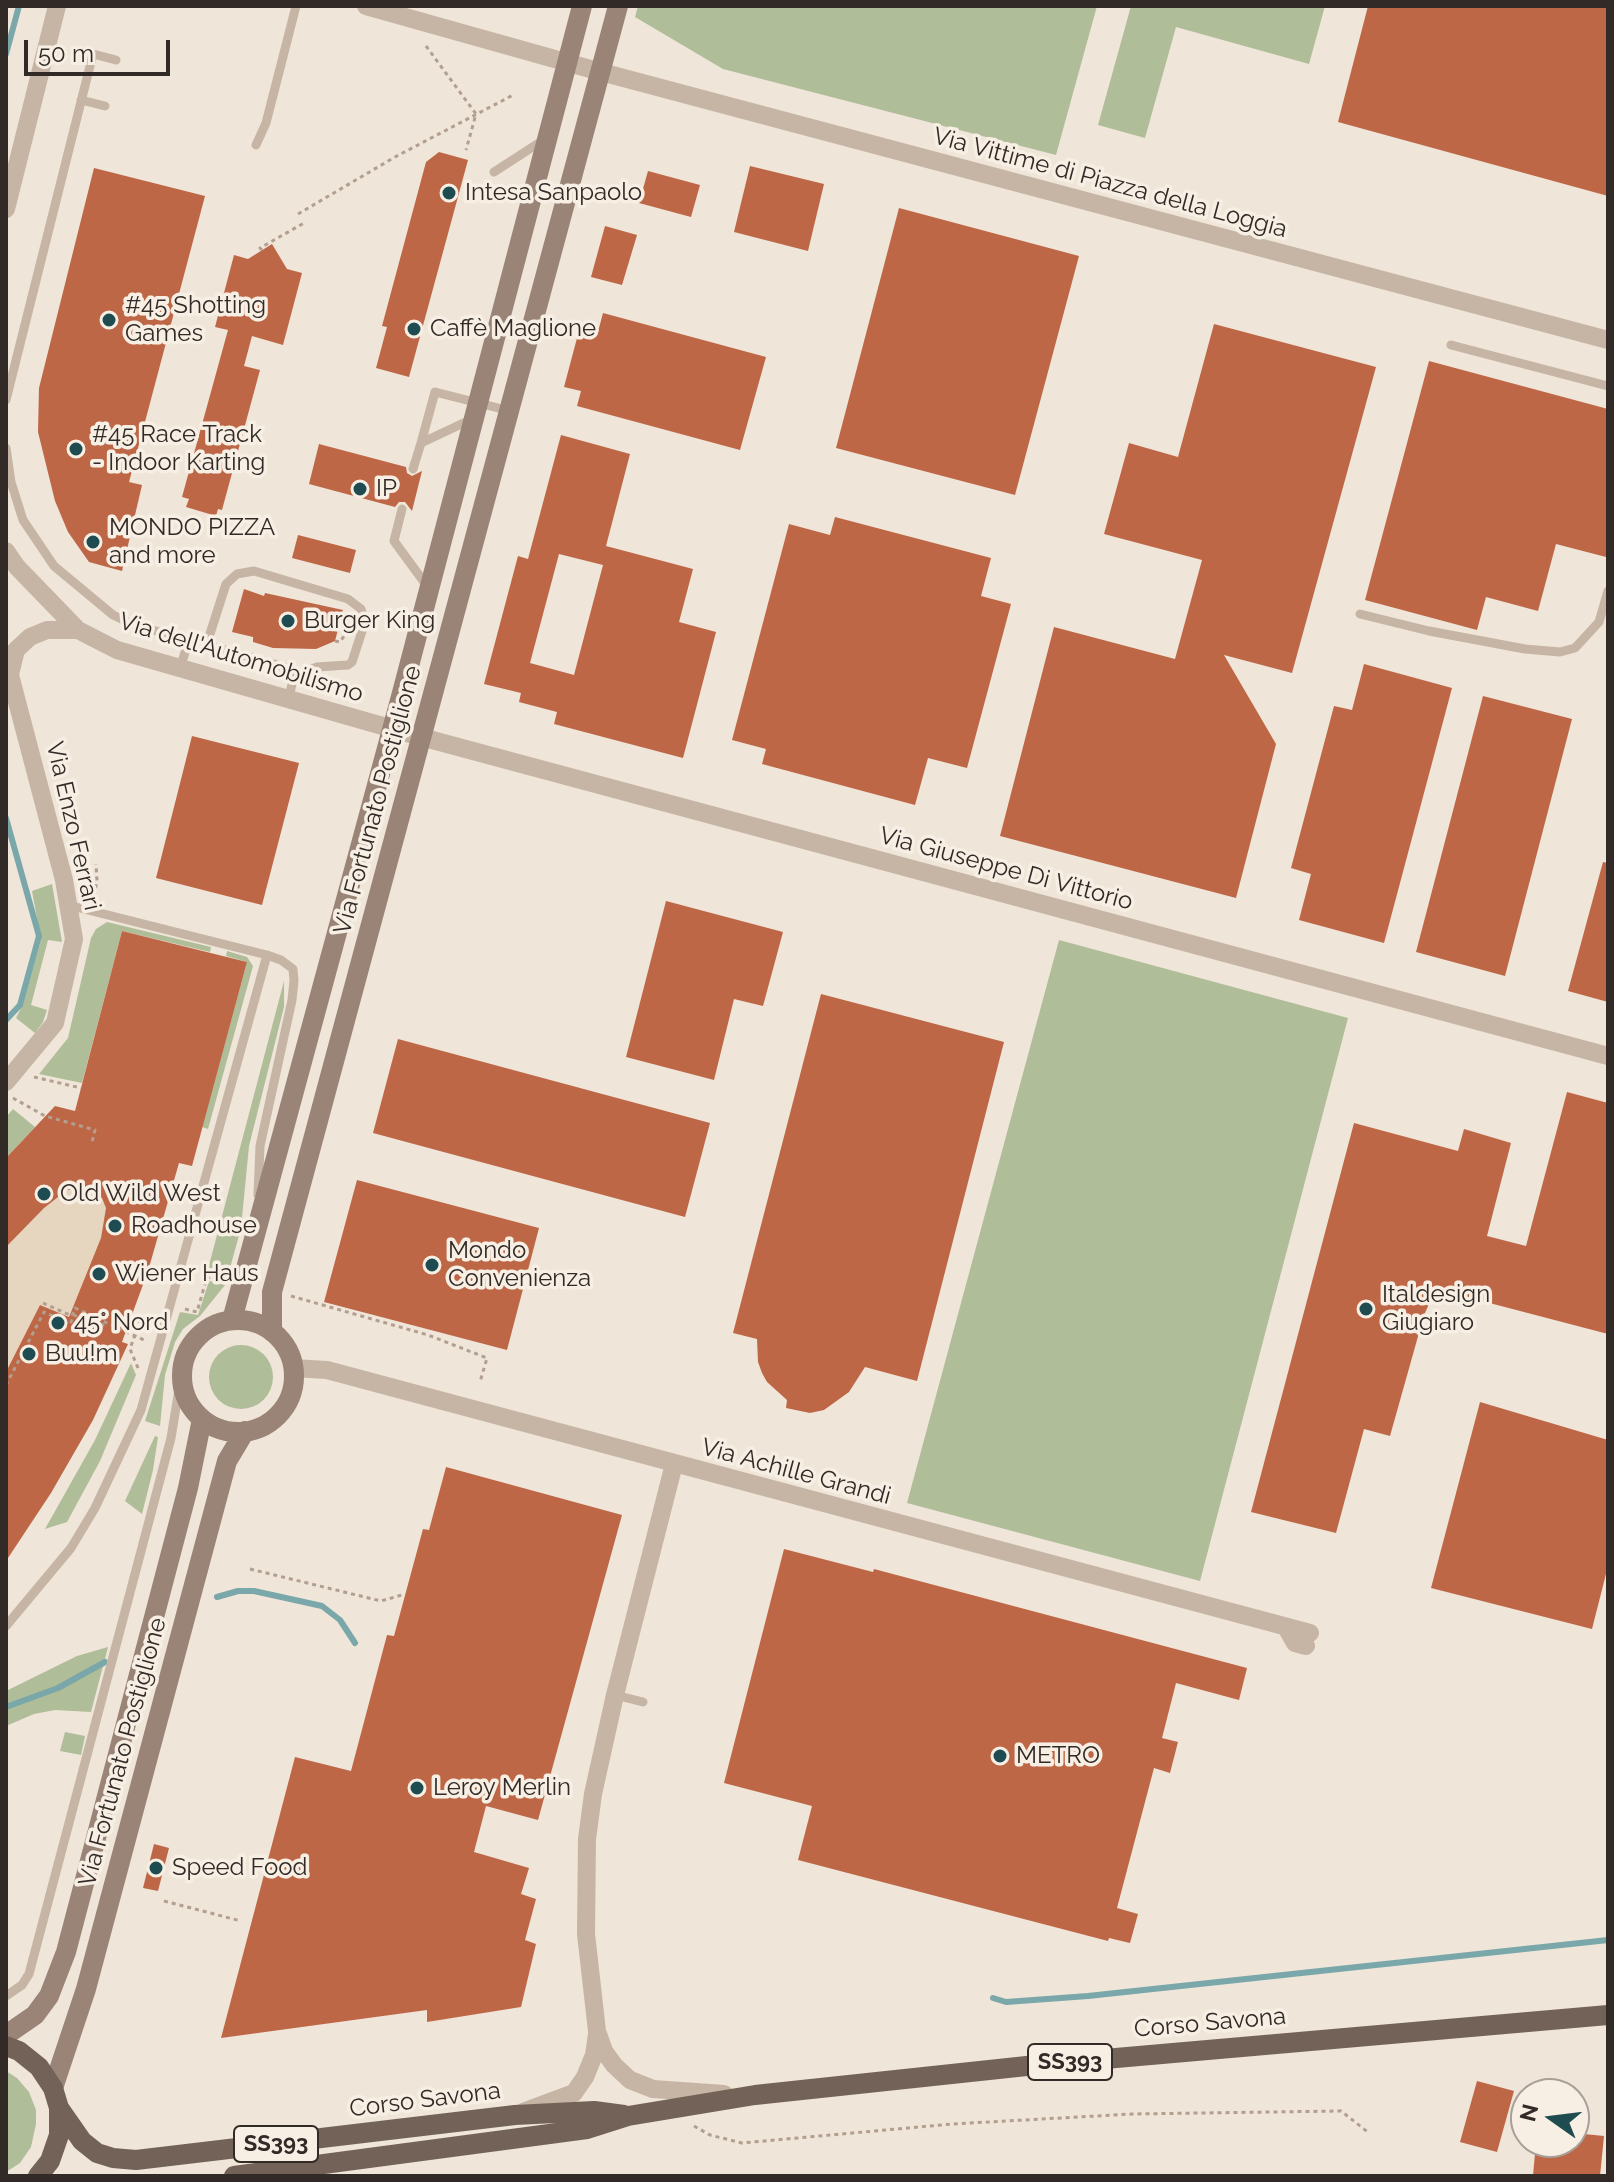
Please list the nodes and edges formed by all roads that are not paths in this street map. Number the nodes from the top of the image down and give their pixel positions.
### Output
1 (57, 6) edge
2 (296, 6) edge
3 (366, 6) edge
4 (582, 6) edge
5 (618, 6) edge
6 (116, 60) dead end
7 (567, 63) junction
8 (601, 72) junction
9 (81, 100) junction
10 (105, 106) dead end
11 (548, 137) junction
12 (256, 145) dead end
13 (494, 172) dead end
14 (6, 209) edge
15 (1608, 340) edge
16 (1451, 345) dead end
17 (1608, 386) edge
18 (6, 400) edge
19 (477, 410) junction
20 (510, 411) junction
21 (421, 443) junction
22 (6, 448) edge
23 (413, 469) dead end
24 (402, 509) dead end
25 (6, 551) edge
26 (429, 590) junction
27 (1608, 591) edge
28 (1360, 614) dead end
29 (78, 630) junction
30 (189, 640) junction
31 (208, 640) junction
32 (8, 667) edge
33 (180, 668) junction
34 (292, 672) junction
35 (289, 697) junction
36 (392, 728) junction
37 (421, 737) junction
38 (68, 905) junction
39 (267, 955) junction
40 (1608, 1056) edge
41 (10, 1077) edge
42 (256, 1232) junction
43 (232, 1320) junction
44 (272, 1332) junction
45 (293, 1368) junction
46 (182, 1371) junction
47 (202, 1419) junction
48 (245, 1431) junction
49 (674, 1464) junction
50 (6, 1626) edge
51 (1308, 1640) dead end
52 (615, 1695) junction
53 (643, 1702) dead end
54 (6, 1996) edge
55 (1608, 2015) edge
56 (597, 2031) junction
57 (6, 2035) edge
58 (6, 2046) edge
59 (755, 2095) junction
60 (56, 2098) junction
61 (515, 2115) junction
62 (628, 2116) junction
63 (38, 2176) edge
64 (234, 2176) edge

1 - 14 street
2 - 12 lane
3 - 7 street, Via Vittime di Piazza della Loggia
4 - 7 street, Via Fortunato Postiglione
5 - 8 street, Via Fortunato Postiglione
6 - 9 lane
7 - 8 street, Via Vittime di Piazza della Loggia
7 - 11 street, Via Fortunato Postiglione
8 - 15 street, Via Vittime di Piazza della Loggia
8 - 20 street, Via Fortunato Postiglione
9 - 10 lane
9 - 18 lane
11 - 13 lane
11 - 19 street, Via Fortunato Postiglione
16 - 17 lane
19 - 20 lane
19 - 21 lane
19 - 21 lane
19 - 26 street, Via Fortunato Postiglione
20 - 37 street, Via Fortunato Postiglione
21 - 23 lane
22 - 30 lane
24 - 26 lane
25 - 29 street, Via dell'Automobilismo
26 - 36 street, Via Fortunato Postiglione
27 - 28 lane
29 - 32 street
29 - 33 street, Via dell'Automobilismo
30 - 31 lane
30 - 33 lane
31 - 34 lane
31 - 34 lane
32 - 38 street, Via Enzo Ferrari
33 - 35 street, Via dell'Automobilismo
34 - 35 lane
35 - 36 street, Via dell'Automobilismo
36 - 37 street, Via Giuseppe Di Vittorio
36 - 42 street, Via Fortunato Postiglione
37 - 40 street, Via Giuseppe Di Vittorio
37 - 44 street, Via Fortunato Postiglione
38 - 39 lane
38 - 41 street, Via Enzo Ferrari
39 - 42 lane
39 - 50 lane
42 - 43 street, Via Fortunato Postiglione
43 - 44 street
43 - 46 street
44 - 45 street
45 - 48 street
45 - 49 street, Via Achille Grandi
46 - 47 street
46 - 54 lane
47 - 48 street
47 - 57 street, Via Fortunato Postiglione
48 - 60 street, Via Fortunato Postiglione
49 - 51 street, Via Achille Grandi
49 - 52 street
52 - 53 lane
52 - 56 street
55 - 59 main road, Corso Savona / SS393
56 - 59 street
56 - 61 street
58 - 60 main road, Corso Savona / SS393
59 - 62 main road, Corso Savona / SS393
60 - 61 main road, Corso Savona / SS393
60 - 63 main road
61 - 62 main road, Corso Savona / SS393
62 - 64 main road, Corso Savona / SS393

